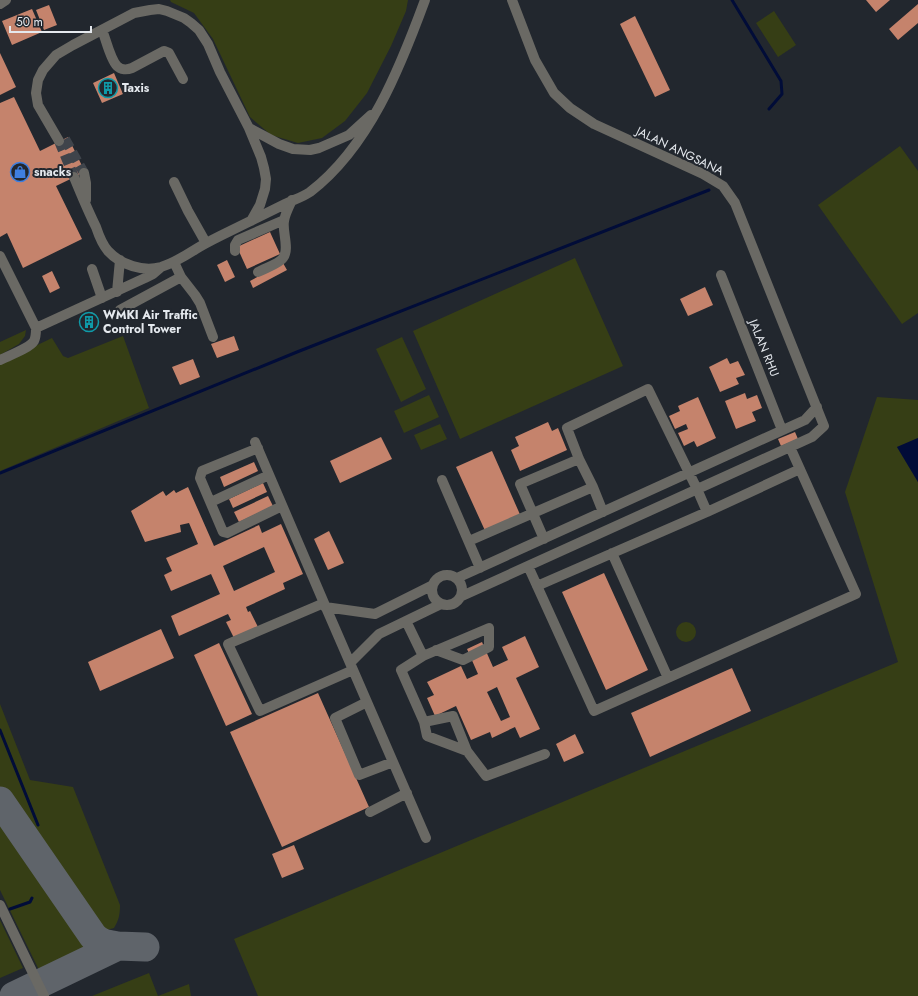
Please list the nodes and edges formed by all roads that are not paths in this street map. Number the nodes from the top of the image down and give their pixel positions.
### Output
1 (6, 0) edge
2 (425, 0) edge
3 (512, 0) edge
4 (0, 4) edge
5 (102, 30) junction
6 (183, 79) dead end
7 (378, 109) junction
8 (249, 128) junction
9 (62, 140) tunnel mouth
10 (79, 175) tunnel mouth
11 (174, 182) dead end
12 (292, 200) junction
13 (284, 220) junction
14 (251, 221) junction
15 (206, 244) junction
16 (235, 251) dead end
17 (0, 256) edge
18 (120, 260) junction
19 (174, 262) junction
20 (161, 267) junction
21 (92, 269) dead end
22 (258, 272) dead end
23 (721, 275) dead end
24 (181, 277) junction
25 (117, 292) junction
26 (102, 298) junction
27 (120, 310) dead end
28 (36, 328) junction
29 (214, 337) dead end
30 (0, 360) edge
31 (817, 407) junction
32 (782, 430) junction
33 (790, 447) junction
34 (578, 459) junction
35 (800, 469) junction
36 (689, 473) junction
37 (269, 475) junction
38 (442, 480) dead end
39 (593, 487) junction
40 (697, 489) junction
41 (211, 502) junction
42 (282, 506) junction
43 (603, 512) junction
44 (707, 512) junction
45 (532, 514) junction
46 (544, 539) junction
47 (469, 541) junction
48 (612, 553) junction
49 (528, 566) junction
50 (480, 568) junction
51 (457, 578) junction
52 (433, 585) junction
53 (537, 586) junction
54 (462, 596) junction
55 (441, 604) junction
56 (324, 605) junction
57 (406, 621) junction
58 (436, 650) junction
59 (423, 656) junction
60 (351, 666) junction
61 (668, 678) junction
62 (367, 702) junction
63 (424, 722) junction
64 (467, 750) junction
65 (544, 754) dead end
66 (393, 762) junction
67 (407, 793) junction
68 (370, 812) dead end
69 (426, 838) dead end
70 (0, 905) edge
71 (44, 996) edge

1 - 4 street
2 - 7 street
3 - 31 street, JALAN ANGSANA
5 - 6 street
5 - 8 street
5 - 9 street
7 - 8 street
7 - 12 street
8 - 14 street
10 - 18 street
11 - 15 street
12 - 13 street
12 - 14 street
13 - 16 street
13 - 22 street
14 - 15 street
15 - 19 street
17 - 28 street
18 - 20 street
18 - 25 street
19 - 20 street
19 - 24 street
20 - 25 street
21 - 26 street
23 - 32 street, JALAN RHU
24 - 27 street
24 - 29 street
25 - 26 street
26 - 28 street
28 - 30 street
31 - 32 street
31 - 33 street, JALAN ANGSANA
32 - 36 street
33 - 35 street
33 - 40 street
34 - 36 street
34 - 39 street
34 - 45 street
35 - 44 street
35 - 61 street
36 - 40 street
36 - 43 street
37 - 41 street
37 - 41 street
37 - 42 street
38 - 47 street
39 - 43 street
39 - 45 street
40 - 44 street
40 - 49 street
41 - 42 street
42 - 56 street
43 - 46 street
44 - 48 street
45 - 46 street
45 - 47 street
46 - 50 street
47 - 50 street
48 - 53 street
48 - 61 street
49 - 53 street
49 - 54 street
50 - 51 street
51 - 52 street
51 - 54 street
52 - 55 street
52 - 56 street
53 - 61 street
54 - 55 street
55 - 57 street
56 - 60 street
56 - 60 street
57 - 59 street
57 - 60 street
58 - 58 street
58 - 59 street
59 - 63 street
60 - 62 street
62 - 66 street
62 - 66 street
63 - 64 street
63 - 64 street
64 - 65 street
66 - 67 street
67 - 68 street
67 - 69 street
70 - 71 street

